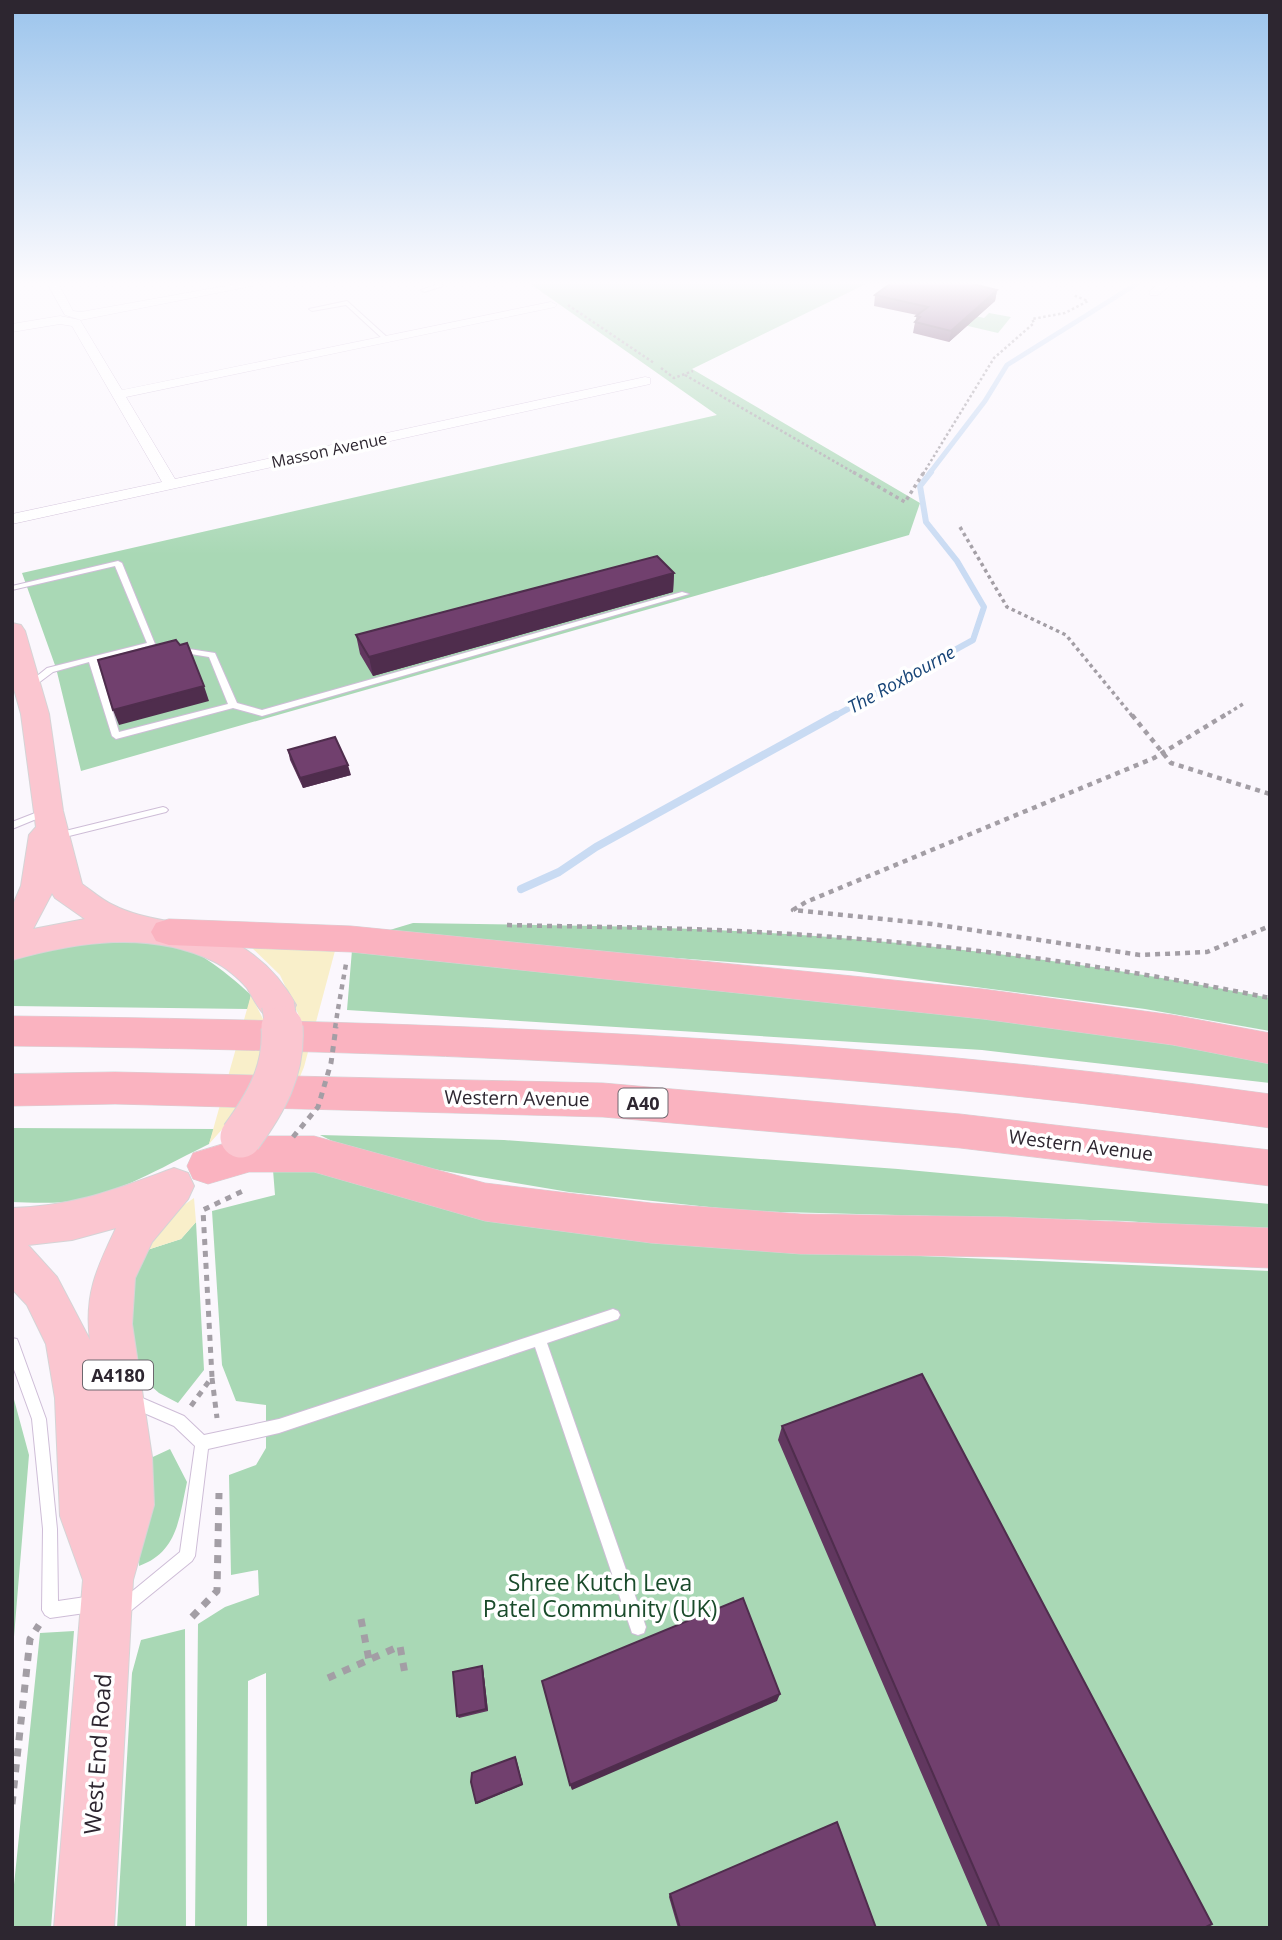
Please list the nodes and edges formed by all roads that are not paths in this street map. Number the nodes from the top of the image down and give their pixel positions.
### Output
1 (107, 374) edge
2 (221, 374) edge
3 (646, 381) dead end
4 (118, 395) junction
5 (171, 485) junction
6 (12, 519) edge
7 (12, 588) edge
8 (685, 594) dead end
9 (12, 631) edge
10 (151, 644) junction
11 (92, 659) junction
12 (29, 686) junction
13 (233, 705) junction
14 (163, 810) dead end
15 (51, 824) junction
16 (12, 826) edge
17 (157, 930) junction
18 (12, 931) edge
19 (12, 947) edge
20 (12, 1031) edge
21 (1270, 1049) edge
22 (12, 1090) edge
23 (1270, 1111) edge
24 (1270, 1168) edge
25 (191, 1176) junction
26 (12, 1227) edge
27 (1270, 1248) edge
28 (12, 1258) edge
29 (613, 1315) dead end
30 (539, 1340) junction
31 (12, 1344) edge
32 (121, 1396) junction
33 (202, 1443) junction
34 (107, 1602) junction
35 (638, 1627) dead end
36 (85, 1928) edge

1 - 4 street
2 - 4 street
3 - 5 street, Masson Avenue
4 - 5 street
5 - 6 street, Masson Avenue
7 - 10 lane
8 - 13 lane
9 - 12 main road
10 - 11 lane
10 - 13 lane
11 - 12 lane
11 - 13 lane
12 - 15 main road
14 - 15 lane
15 - 16 lane
15 - 17 main road
15 - 18 main road
17 - 19 main road
17 - 21 highway
17 - 25 main road, bridge
20 - 23 highway
22 - 24 highway, Western Avenue / A40
25 - 26 main road
25 - 27 highway
25 - 32 main road, West End Road / A4180
28 - 34 main road, West End Road / A4180
29 - 30 lane
30 - 33 lane
30 - 35 lane
31 - 34 lane
32 - 33 lane
32 - 34 main road, West End Road / A4180
33 - 34 lane
34 - 36 main road, West End Road / A4180

